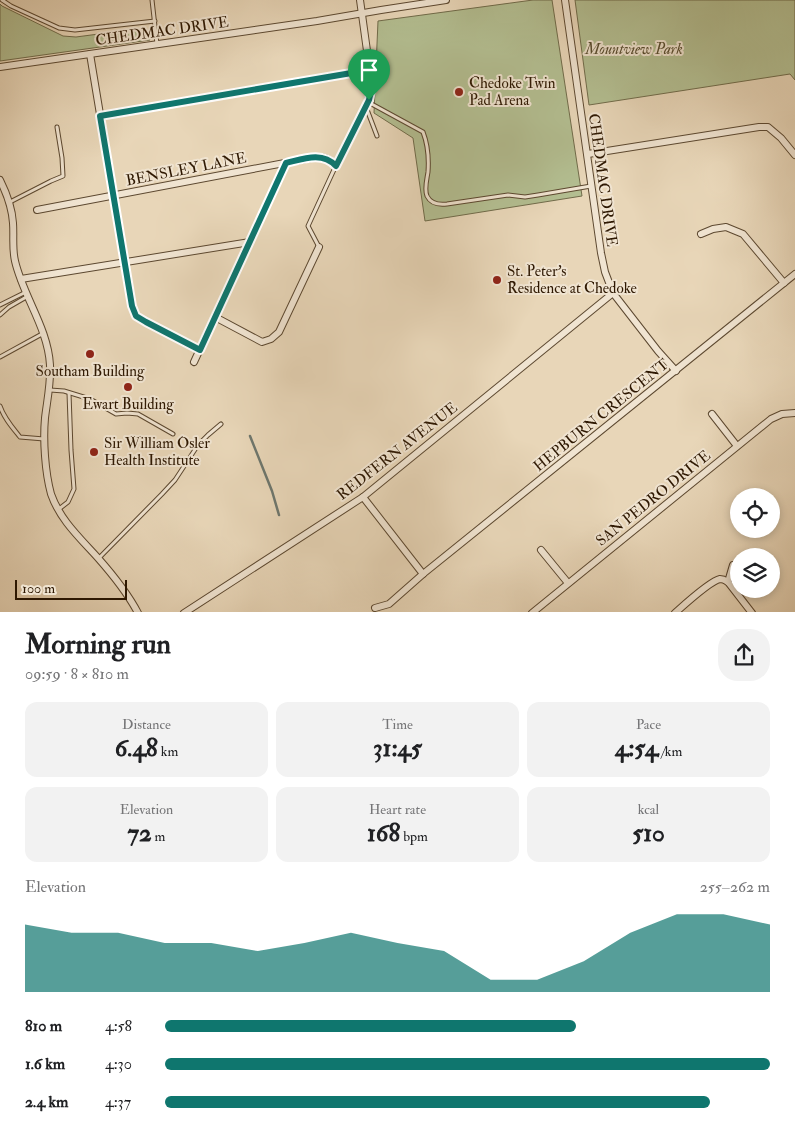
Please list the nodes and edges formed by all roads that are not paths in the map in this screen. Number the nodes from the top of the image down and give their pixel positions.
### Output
1 (2, 0) edge
2 (152, 0) edge
3 (360, 0) edge
4 (446, 0) edge
5 (565, 0) edge
6 (362, 14) junction
7 (155, 21) junction
8 (157, 45) junction
9 (90, 54) junction
10 (0, 67) edge
11 (369, 70) junction
12 (367, 104) junction
13 (100, 116) junction
14 (57, 127) dead end
15 (377, 136) dead end
16 (588, 154) junction
17 (795, 155) edge
18 (286, 163) junction
19 (336, 166) junction
20 (0, 180) edge
21 (592, 186) junction
22 (114, 195) junction
23 (10, 202) junction
24 (37, 210) dead end
25 (701, 234) dead end
26 (250, 242) junction
27 (319, 247) joint
28 (125, 262) junction
29 (795, 274) edge
30 (21, 279) junction
31 (784, 283) junction
32 (613, 293) junction
33 (27, 294) junction
34 (0, 305) edge
35 (9, 307) junction
36 (0, 311) edge
37 (0, 315) edge
38 (215, 317) junction
39 (43, 334) junction
40 (200, 350) junction
41 (0, 358) edge
42 (194, 362) dead end
43 (676, 371) junction
44 (49, 390) junction
45 (69, 394) junction
46 (0, 406) edge
47 (795, 413) edge
48 (712, 414) dead end
49 (221, 424) dead end
50 (173, 434) dead end
51 (44, 439) junction
52 (737, 446) junction
53 (363, 497) junction
54 (58, 509) junction
55 (541, 550) dead end
56 (98, 558) junction
57 (423, 574) junction
58 (730, 575) edge
59 (728, 582) junction
60 (568, 583) junction
61 (375, 608) dead end
62 (138, 612) edge
63 (184, 612) edge
64 (532, 612) edge
65 (675, 612) edge
66 (752, 612) edge

1 - 7 lane
2 - 7 lane
3 - 6 street
4 - 6 street, CHEDMAC DRIVE
5 - 16 street, CHEDMAC DRIVE
6 - 8 street, CHEDMAC DRIVE
6 - 11 street
7 - 8 lane
8 - 9 street, CHEDMAC DRIVE
9 - 10 street, CHEDMAC DRIVE
9 - 13 street
11 - 12 street
11 - 13 street
12 - 15 lane
12 - 19 lane
12 - 21 lane
13 - 22 street
14 - 23 lane
16 - 17 street
16 - 21 street, CHEDMAC DRIVE
18 - 19 street, BENSLEY LANE
18 - 22 street, BENSLEY LANE
18 - 26 street
19 - 27 lane
20 - 23 street
21 - 32 street, CHEDMAC DRIVE
22 - 24 street, BENSLEY LANE
22 - 28 street
23 - 30 street
25 - 31 street
26 - 28 street
26 - 38 street
27 - 38 street
28 - 30 street
28 - 40 street
29 - 31 street, HEPBURN CRESCENT
30 - 33 street
31 - 43 street, HEPBURN CRESCENT
32 - 43 street, CHEDMAC DRIVE
32 - 53 street, REDFERN AVENUE
33 - 34 lane
33 - 35 lane
33 - 39 street
35 - 36 lane
35 - 37 lane
38 - 40 street
39 - 41 lane
39 - 44 street
40 - 42 street
43 - 57 street, HEPBURN CRESCENT
44 - 45 lane
44 - 51 street
45 - 50 lane
45 - 54 lane
46 - 51 lane
47 - 52 street, SAN PEDRO DRIVE
48 - 52 street
49 - 56 lane
51 - 54 street
52 - 60 street, SAN PEDRO DRIVE
53 - 57 street
53 - 63 street, REDFERN AVENUE
54 - 56 street
55 - 60 street
56 - 62 street
57 - 61 street, HEPBURN CRESCENT
58 - 59 street
59 - 65 street
59 - 66 street
60 - 64 street, SAN PEDRO DRIVE

